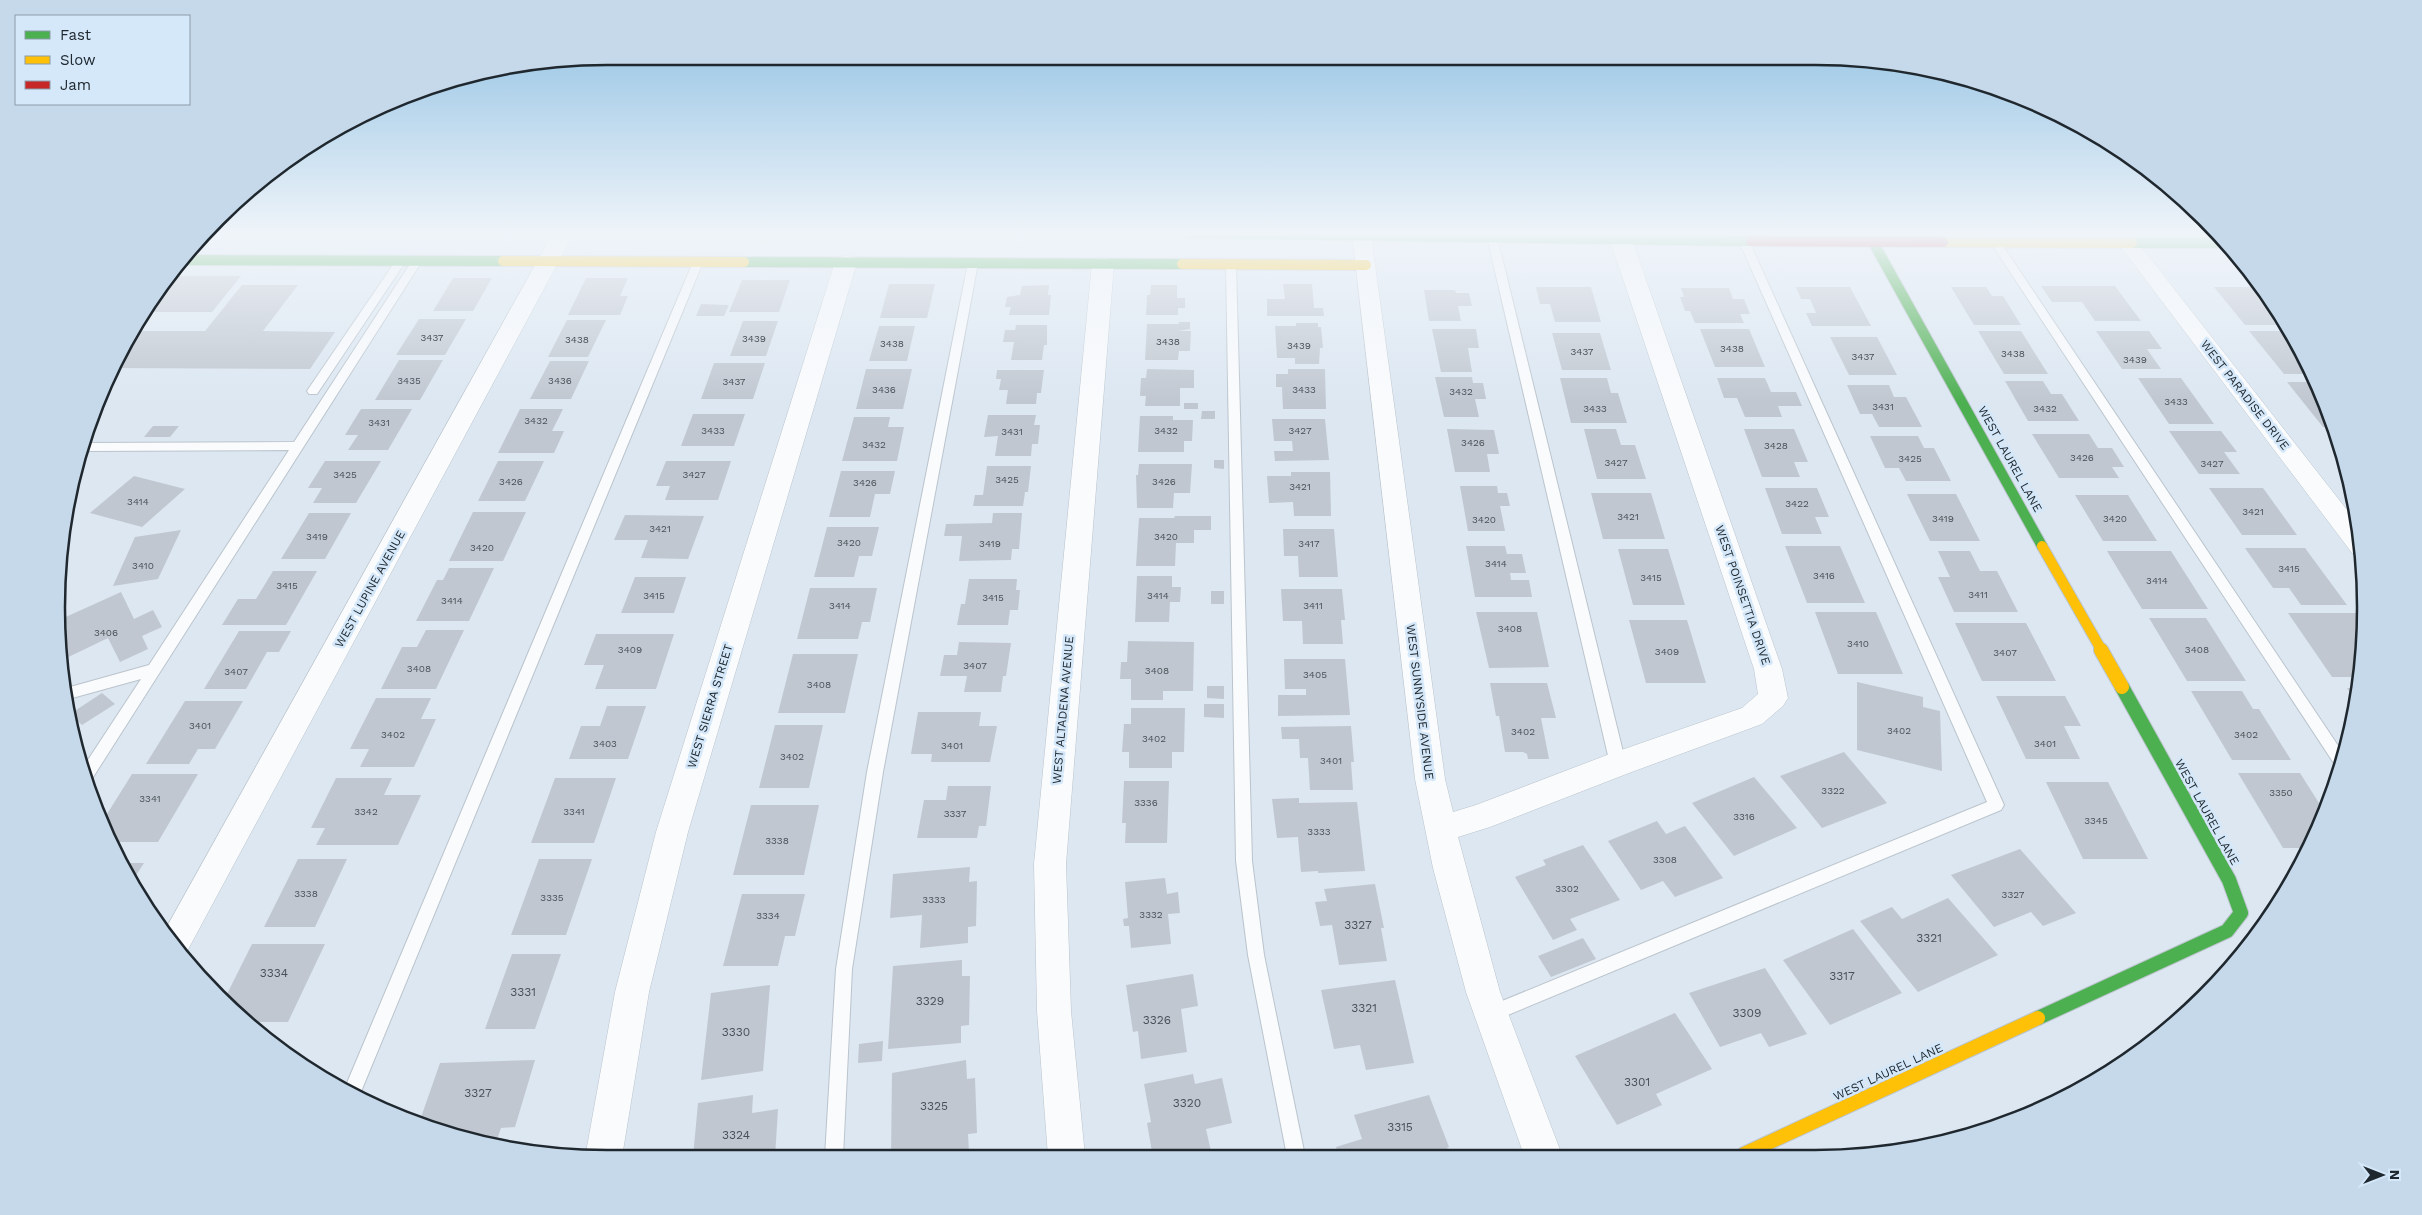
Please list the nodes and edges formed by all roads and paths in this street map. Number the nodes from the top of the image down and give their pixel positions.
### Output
1 (381, 290) edge
2 (399, 290) edge
3 (533, 290) edge
4 (686, 290) edge
5 (838, 290) edge
6 (969, 290) edge
7 (1100, 290) edge
8 (1232, 290) edge
9 (1369, 290) edge
10 (1505, 290) edge
11 (1638, 290) edge
12 (1766, 290) edge
13 (1900, 290) edge
14 (2027, 290) edge
15 (2164, 290) edge
16 (313, 390) dead end
17 (298, 446) junction
18 (89, 447) edge
19 (2352, 534) edge
20 (156, 669) junction
21 (72, 692) edge
22 (2337, 756) edge
23 (1618, 764) junction
24 (90, 769) edge
25 (1442, 828) junction
26 (178, 939) edge
27 (1491, 1014) junction
28 (354, 1087) edge
29 (605, 1150) edge
30 (834, 1150) edge
31 (1066, 1150) edge
32 (1295, 1150) edge
33 (1541, 1150) edge
34 (1753, 1150) edge

1 - 16 lane
2 - 17 lane
3 - 26 street, WEST LUPINE AVENUE
4 - 28 lane
5 - 29 street, WEST SIERRA STREET
6 - 30 lane
7 - 31 street, WEST ALTADENA AVENUE
8 - 32 lane
9 - 25 street, WEST SUNNYSIDE AVENUE
10 - 23 lane
11 - 23 street, WEST POINSETTIA DRIVE
12 - 27 lane
13 - 34 street, WEST LAUREL LANE
14 - 22 lane
15 - 19 street, WEST PARADISE DRIVE
17 - 18 lane
17 - 20 lane
20 - 21 lane
20 - 24 lane
23 - 25 street, WEST POINSETTIA DRIVE
25 - 27 street, WEST SUNNYSIDE AVENUE
27 - 33 street, WEST SUNNYSIDE AVENUE

